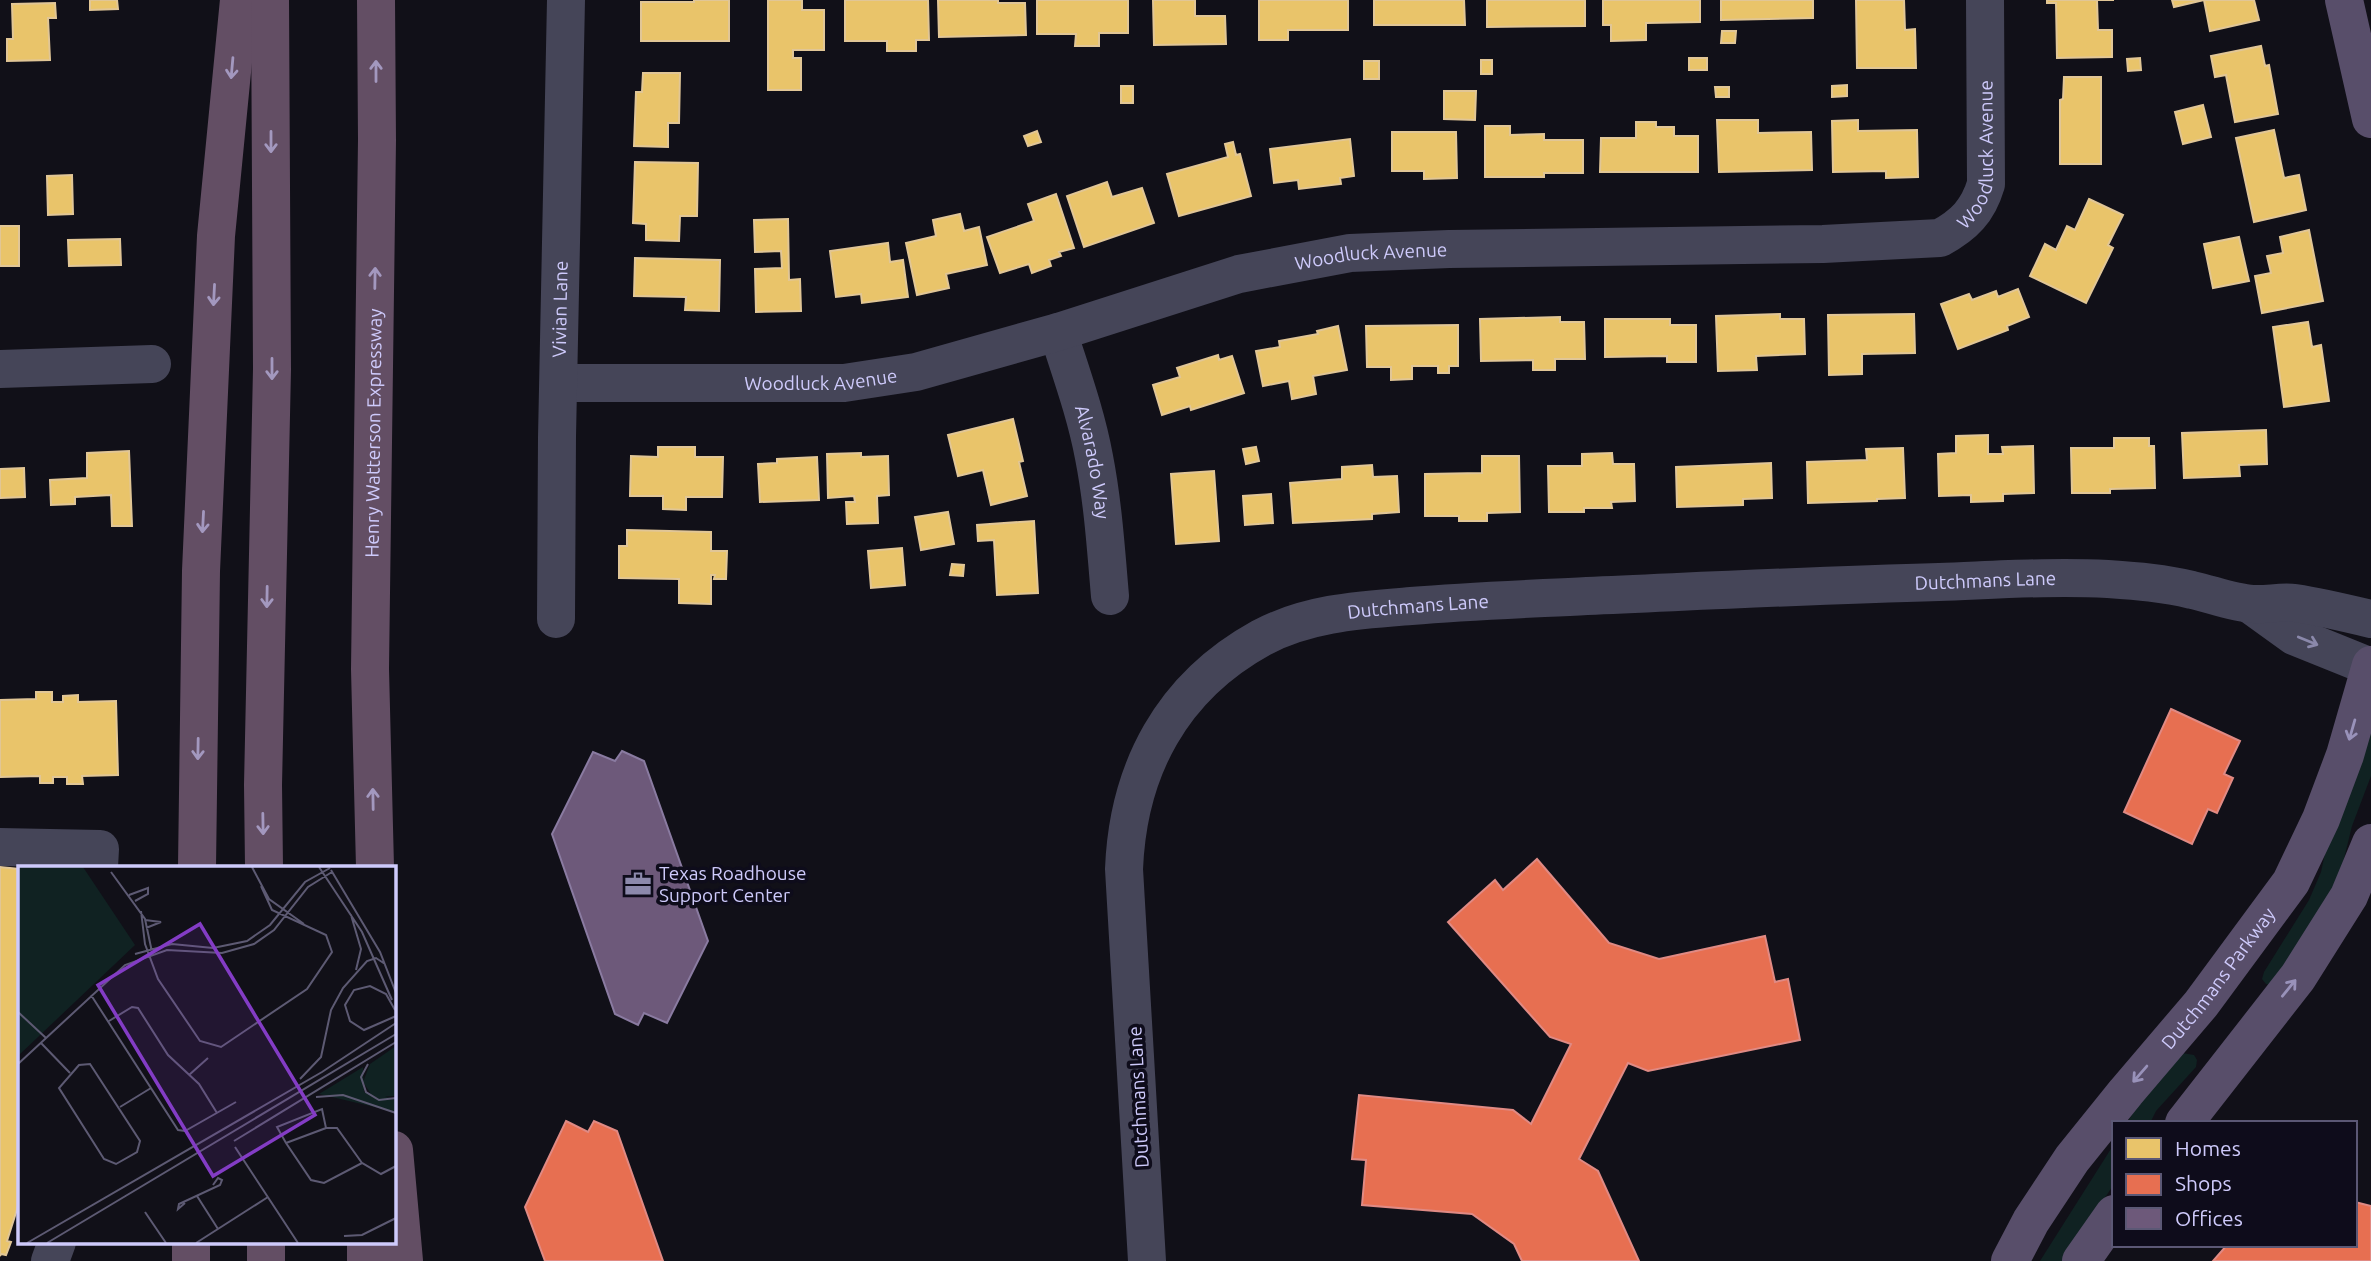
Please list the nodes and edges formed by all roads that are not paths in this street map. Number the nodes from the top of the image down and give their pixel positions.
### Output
1 (239, 0) edge
2 (270, 0) edge
3 (376, 0) edge
4 (566, 0) edge
5 (1985, 0) edge
6 (2344, 0) edge
7 (2371, 119) edge
8 (1058, 332) junction
9 (152, 364) dead end
10 (0, 369) edge
11 (560, 383) junction
12 (1110, 596) dead end
13 (2251, 605) junction
14 (556, 619) dead end
15 (2371, 619) edge
16 (2371, 666) edge
17 (2371, 843) edge
18 (0, 847) edge
19 (100, 858) edge
20 (197, 866) edge
21 (264, 866) edge
22 (375, 866) edge
23 (2186, 1121) edge
24 (396, 1172) edge
25 (2112, 1217) edge
26 (56, 1244) edge
27 (50, 1261) edge
28 (404, 1261) edge
29 (1147, 1261) edge
30 (2010, 1261) edge
31 (2081, 1261) edge

1 -> 20 highway
2 -> 21 highway
22 -> 3 highway, Henry Watterson Expressway
4 - 11 street, Vivian Lane
5 - 8 street, Woodluck Avenue
6 - 7 main road
8 - 11 street, Woodluck Avenue
8 - 12 street, Alvarado Way
9 - 10 street
11 - 14 street, Vivian Lane
13 - 15 street, Dutchmans Lane
13 -> 16 street, Dutchmans Lane
13 - 29 street, Dutchmans Lane
16 -> 30 main road, Dutchmans Parkway
23 -> 17 main road
18 - 19 street
24 - 28 highway
25 - 31 main road
26 - 27 street

